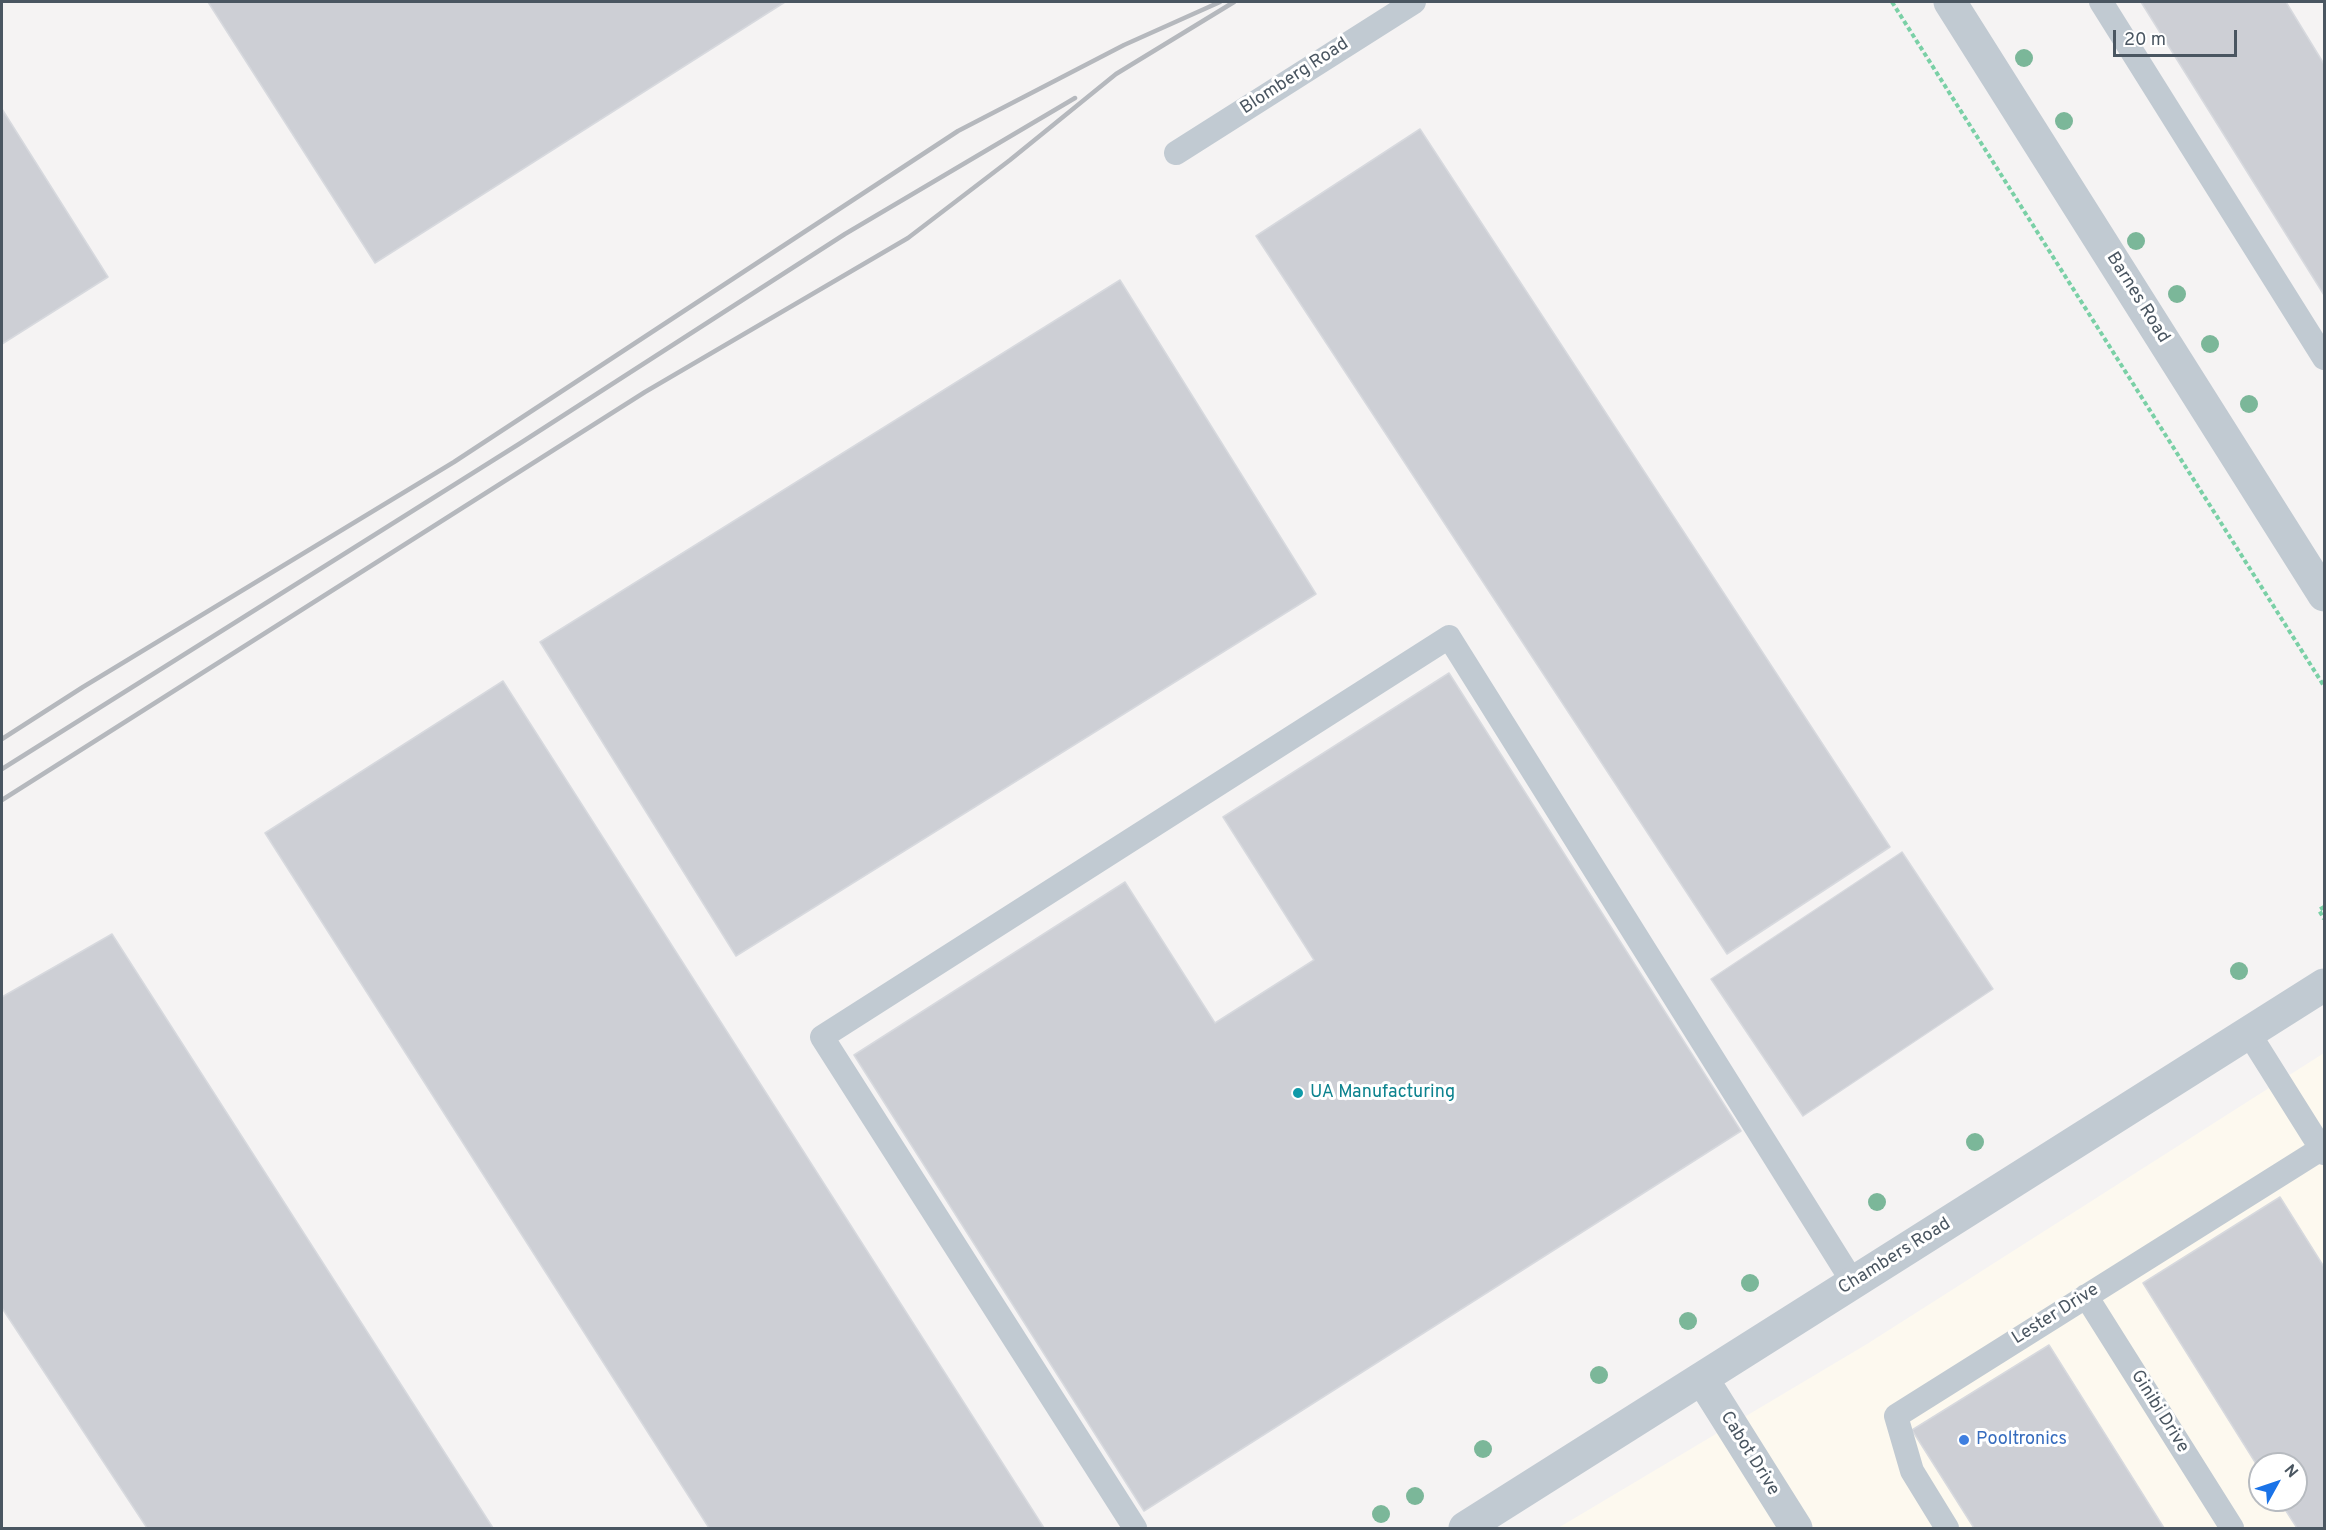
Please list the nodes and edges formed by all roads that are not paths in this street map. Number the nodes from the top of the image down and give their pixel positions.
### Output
1 (1414, 2) edge
2 (1950, 2) edge
3 (2101, 2) edge
4 (1176, 153) dead end
5 (2325, 358) edge
6 (2325, 595) edge
7 (2325, 985) edge
8 (2248, 1032) junction
9 (2324, 1150) edge
10 (1854, 1284) junction
11 (2086, 1296) junction
12 (1703, 1380) junction
13 (1135, 1528) edge
14 (1465, 1528) edge
15 (1796, 1528) edge
16 (1947, 1528) edge
17 (2232, 1528) edge

1 - 4 lane, Blomberg Road
2 - 6 street, Barnes Road
3 - 5 lane
7 - 8 street, Chambers Road
8 - 9 lane
8 - 10 street, Chambers Road
9 - 11 lane, Lester Drive
10 - 12 street, Chambers Road
10 - 13 lane
11 - 16 lane, Lester Drive
11 - 17 lane, Ginibi Drive
12 - 14 street, Chambers Road
12 - 15 street, Cabot Drive

